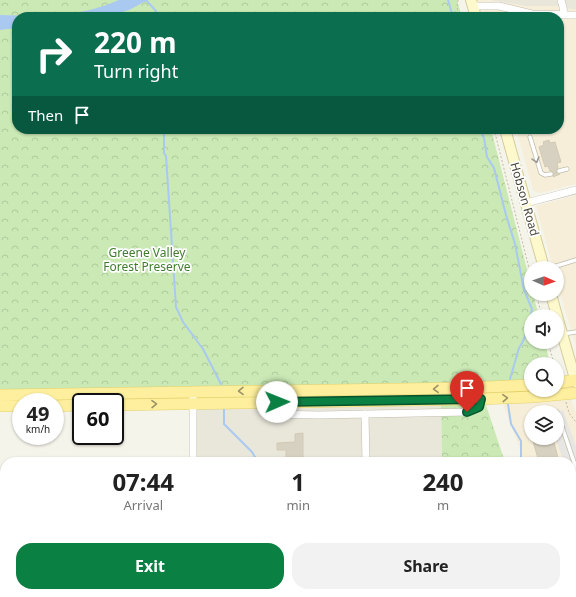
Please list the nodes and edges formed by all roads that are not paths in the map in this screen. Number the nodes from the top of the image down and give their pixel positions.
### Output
1 (561, 0) edge
2 (472, 3) edge
3 (524, 12) edge
4 (564, 15) joint
5 (576, 15) edge
6 (507, 134) edge
7 (530, 137) dead end
8 (567, 169) dead end
9 (559, 171) dead end
10 (550, 174) dead end
11 (576, 190) edge
12 (526, 203) junction
13 (576, 260) edge
14 (542, 261) edge
15 (564, 264) edge
16 (576, 332) edge
17 (564, 335) edge
18 (564, 342) edge
19 (576, 381) edge
20 (564, 382) edge
21 (524, 385) edge
22 (193, 392) junction
23 (576, 393) edge
24 (0, 395) edge
25 (481, 399) junction
26 (263, 402) junction
27 (193, 404) junction
28 (124, 405) edge
29 (0, 406) edge
30 (12, 406) edge
31 (365, 414) junction
32 (564, 432) edge
33 (193, 457) edge
34 (366, 457) edge
35 (573, 457) edge

1 - 4 street
2 - 3 street
4 - 5 street
6 - 12 main road, Hobson Road
7 -> 10 lane
8 - 9 lane
11 - 12 street
12 - 14 main road, Hobson Road
13 - 15 lane
16 - 17 lane
18 - 19 main road
19 - 20 main road
21 -> 22 main road
22 - 24 main road
22 - 27 street
25 -> 23 main road
25 - 26 main road
25 - 31 street
26 - 27 main road
26 - 31 street
28 -> 27 main road
27 - 33 street
29 - 30 main road
31 - 34 street
32 - 35 lane

